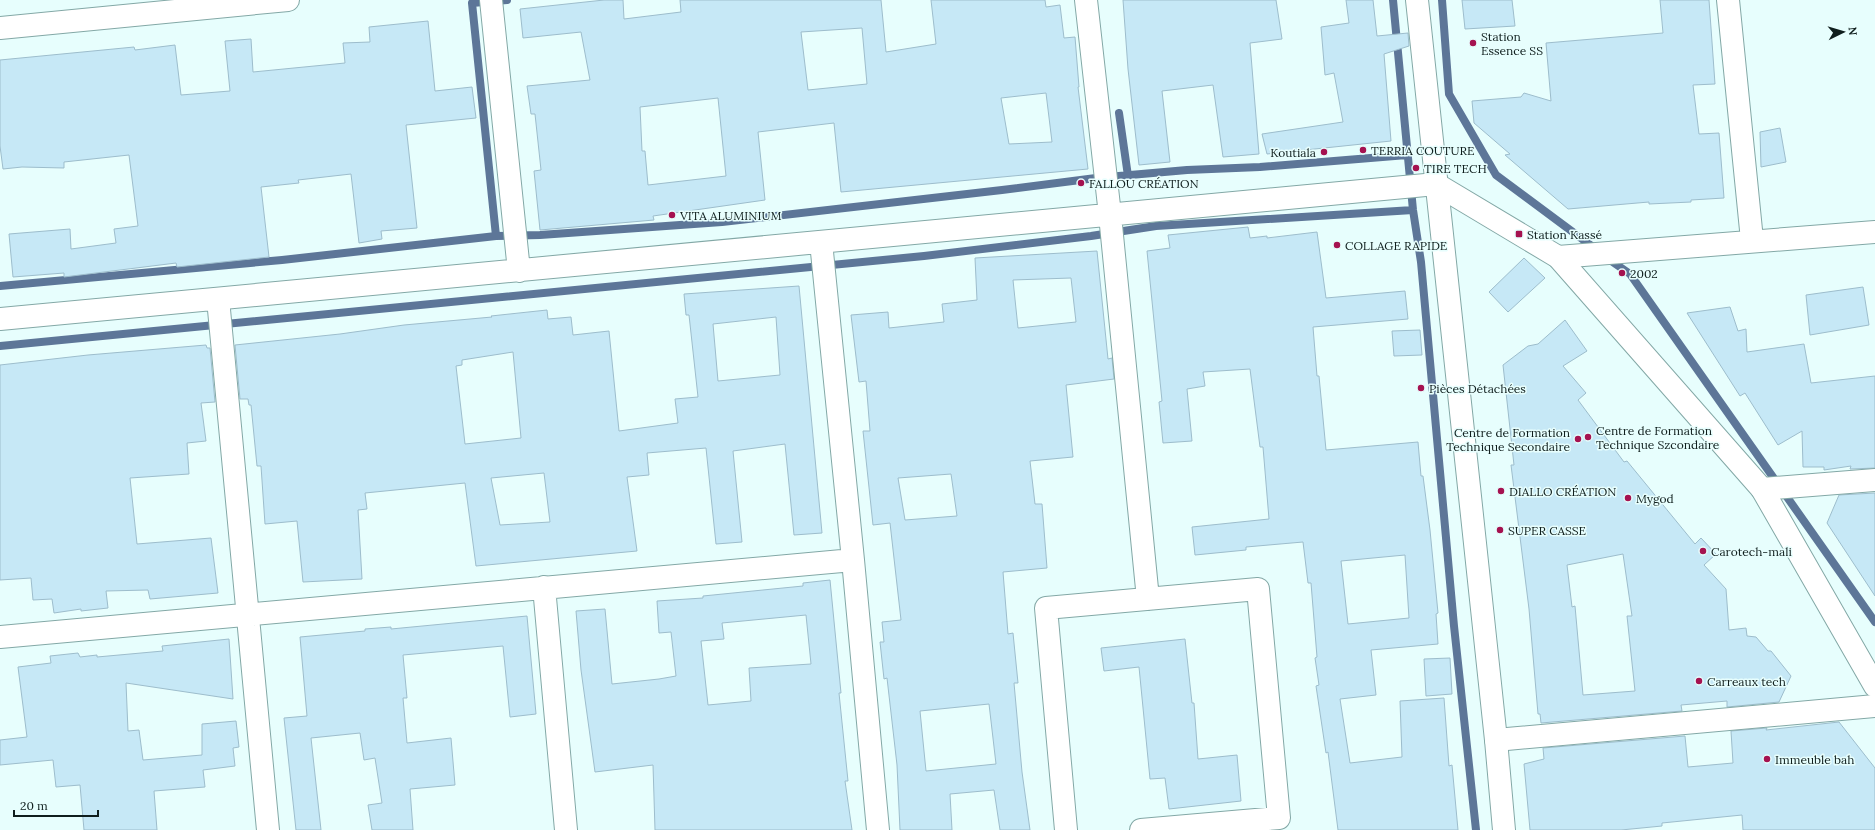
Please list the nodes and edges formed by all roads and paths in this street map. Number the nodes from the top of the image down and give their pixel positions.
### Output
1 (288, 0) edge
2 (491, 0) edge
3 (1086, 0) edge
4 (1417, 0) edge
5 (1728, 0) edge
6 (186, 5) edge
7 (0, 28) edge
8 (1436, 184) junction
9 (1110, 215) junction
10 (1875, 232) edge
11 (1752, 240) junction
12 (821, 242) junction
13 (1558, 257) junction
14 (519, 271) junction
15 (218, 299) junction
16 (0, 320) edge
17 (1875, 480) edge
18 (1762, 489) junction
19 (853, 560) junction
20 (544, 587) junction
21 (1148, 599) junction
22 (249, 614) junction
23 (0, 637) edge
24 (1875, 686) edge
25 (1875, 706) edge
26 (1496, 740) junction
27 (1188, 828) edge
28 (268, 830) edge
29 (566, 830) edge
30 (878, 830) edge
31 (1066, 830) edge
32 (1141, 830) edge
33 (1504, 830) edge

1 - 6 street
2 - 14 street
3 - 9 street
4 - 8 street
5 - 11 street
6 - 7 street
8 - 9 street
8 - 13 street
8 - 26 street
9 - 12 street
9 - 21 street
10 - 11 street
11 - 13 street
12 - 14 street
12 - 19 street
13 - 18 street
14 - 15 street
15 - 16 street
15 - 22 street
17 - 18 street
18 - 24 street
19 - 20 street
19 - 30 street
20 - 22 street
20 - 29 street
21 - 27 street
21 - 31 street
22 - 23 street
22 - 28 street
25 - 26 street
26 - 33 street
27 - 32 street

